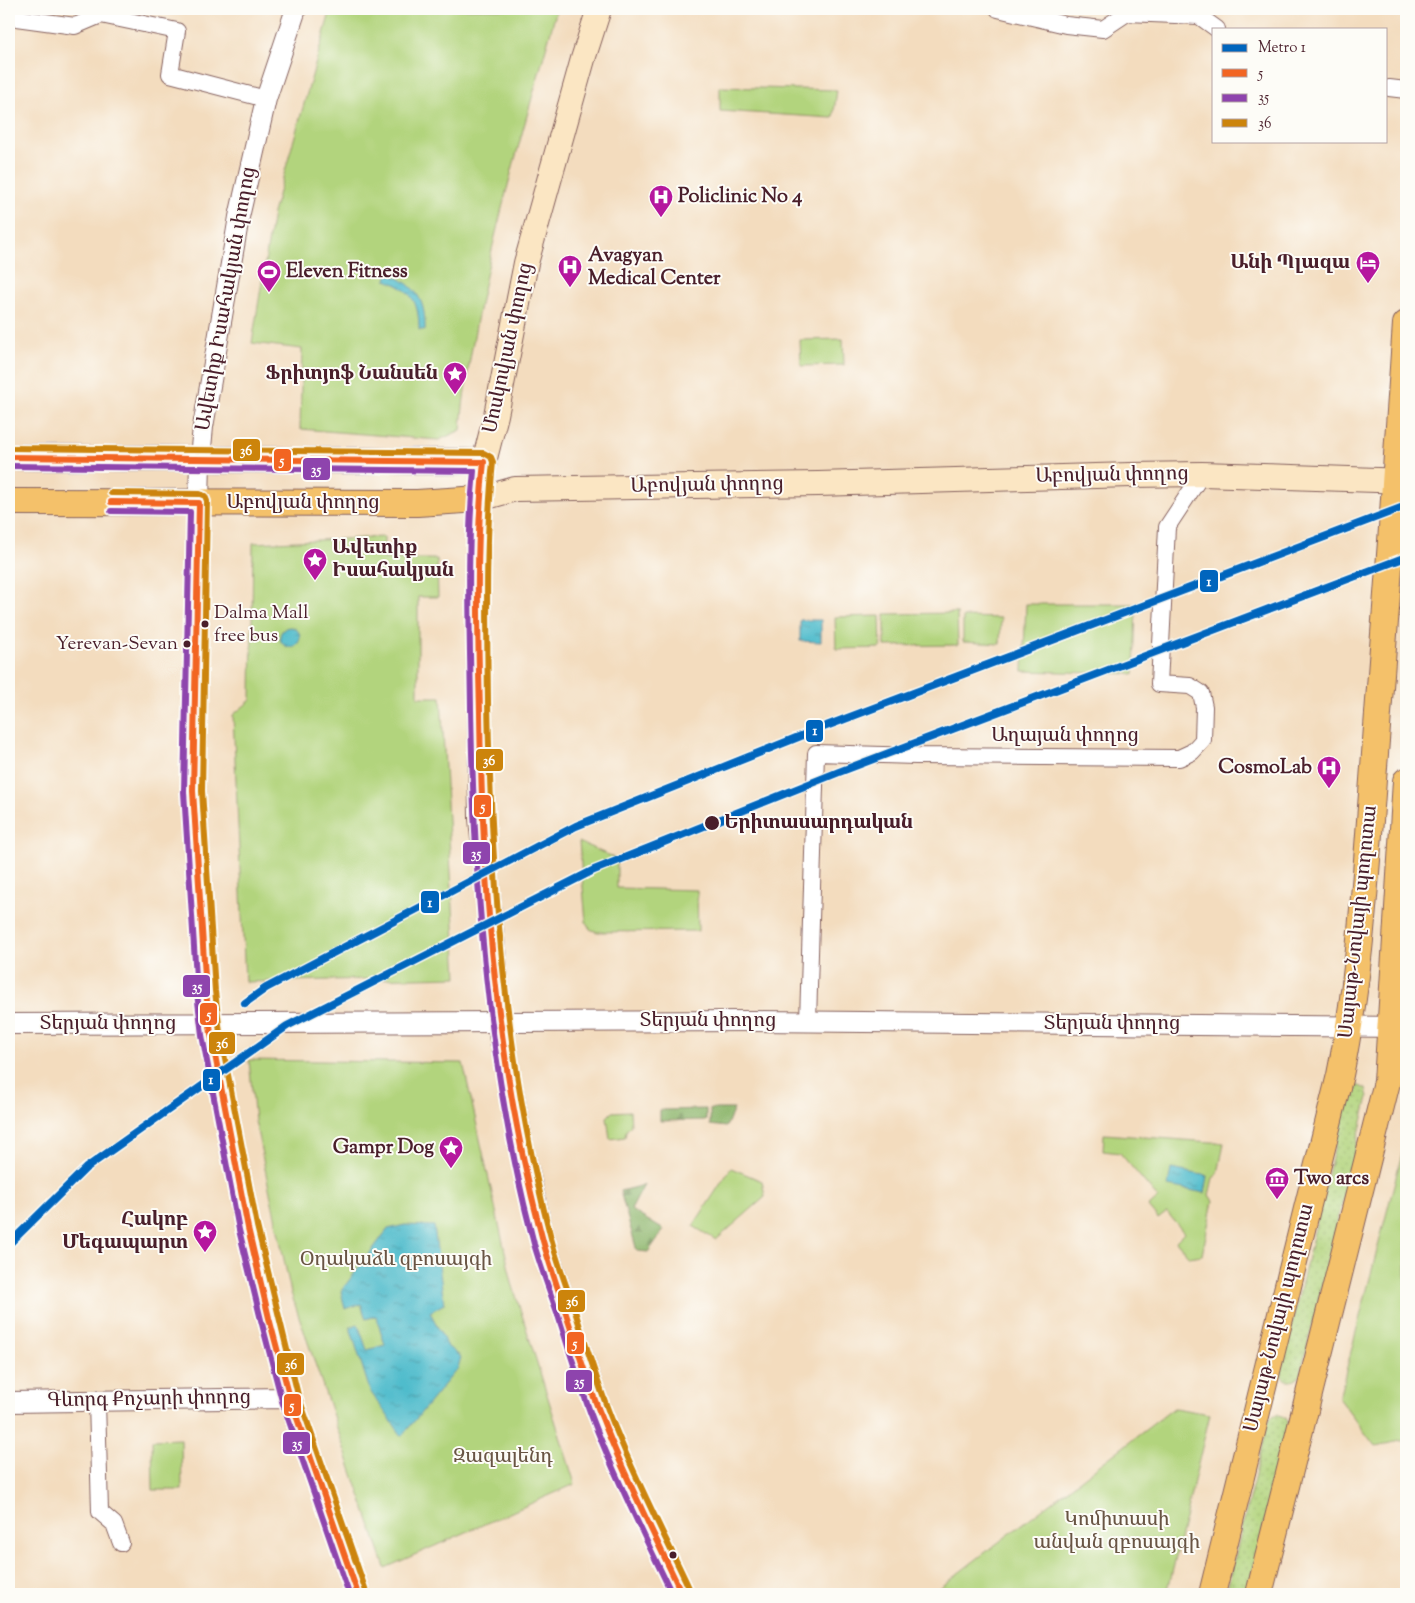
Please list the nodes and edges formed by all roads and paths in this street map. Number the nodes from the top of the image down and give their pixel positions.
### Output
1 (296, 9) edge
2 (599, 9) edge
3 (998, 9) edge
4 (9, 17) edge
5 (1216, 28) edge
6 (1389, 88) dead end
7 (1406, 90) edge
8 (266, 99) junction
9 (1406, 324) edge
10 (9, 457) edge
11 (200, 458) junction
12 (484, 462) junction
13 (1202, 474) junction
14 (1401, 481) edge
15 (480, 499) junction
16 (9, 502) edge
17 (199, 503) junction
18 (1406, 781) edge
19 (808, 1021) junction
20 (500, 1022) junction
21 (9, 1024) edge
22 (209, 1024) junction
23 (1350, 1026) junction
24 (1399, 1027) edge
25 (290, 1398) junction
26 (98, 1401) junction
27 (9, 1402) edge
28 (121, 1542) dead end
29 (358, 1594) edge
30 (682, 1594) edge
31 (1212, 1594) edge
32 (1259, 1594) edge

1 - 8 street, Ավետիք Իսահակյան փողոց
2 - 12 main road, Մոսկովյան փողոց
3 - 5 street
4 - 8 street
6 - 7 street
8 - 11 street, Ավետիք Իսահակյան փողոց
9 - 14 main road, Սայաթ-Նովայի պողոտա
10 - 11 main road, Աբովյան փողոց
11 - 12 main road, Աբովյան փողոց
11 - 17 street, Ավետիք Իսահակյան փողոց
12 - 15 main road, Մոսկովյան փողոց
13 - 14 main road, Աբովյան փողոց
13 - 15 main road, Աբովյան փողոց
13 - 19 street, Աղայան փողոց
14 - 23 main road, Սայաթ-Նովայի պողոտա
15 - 17 main road, Աբովյան փողոց
15 - 20 main road, Մոսկովյան փողոց
16 - 17 main road, Աբովյան փողոց
17 - 22 street, Ավետիք Իսահակյան փողոց
18 - 24 main road, Սայաթ-Նովայի պողոտա
19 - 20 street, Տերյան փողոց
19 - 23 street, Տերյան փողոց
20 - 22 street, Տերյան փողոց
20 - 30 main road, Մոսկովյան փողոց
21 - 22 street, Տերյան փողոց
22 - 25 street, Ավետիք Իսահակյան փողոց
23 - 24 street, Տերյան փողոց
23 - 31 main road, Սայաթ-Նովայի պողոտա
24 - 32 main road, Սայաթ-Նովայի պողոտա
25 - 26 street, Գևորգ Քոչարի փողոց
25 - 29 street, Ավետիք Իսահակյան փողոց
26 - 27 street, Գևորգ Քոչարի փողոց
26 - 28 street

